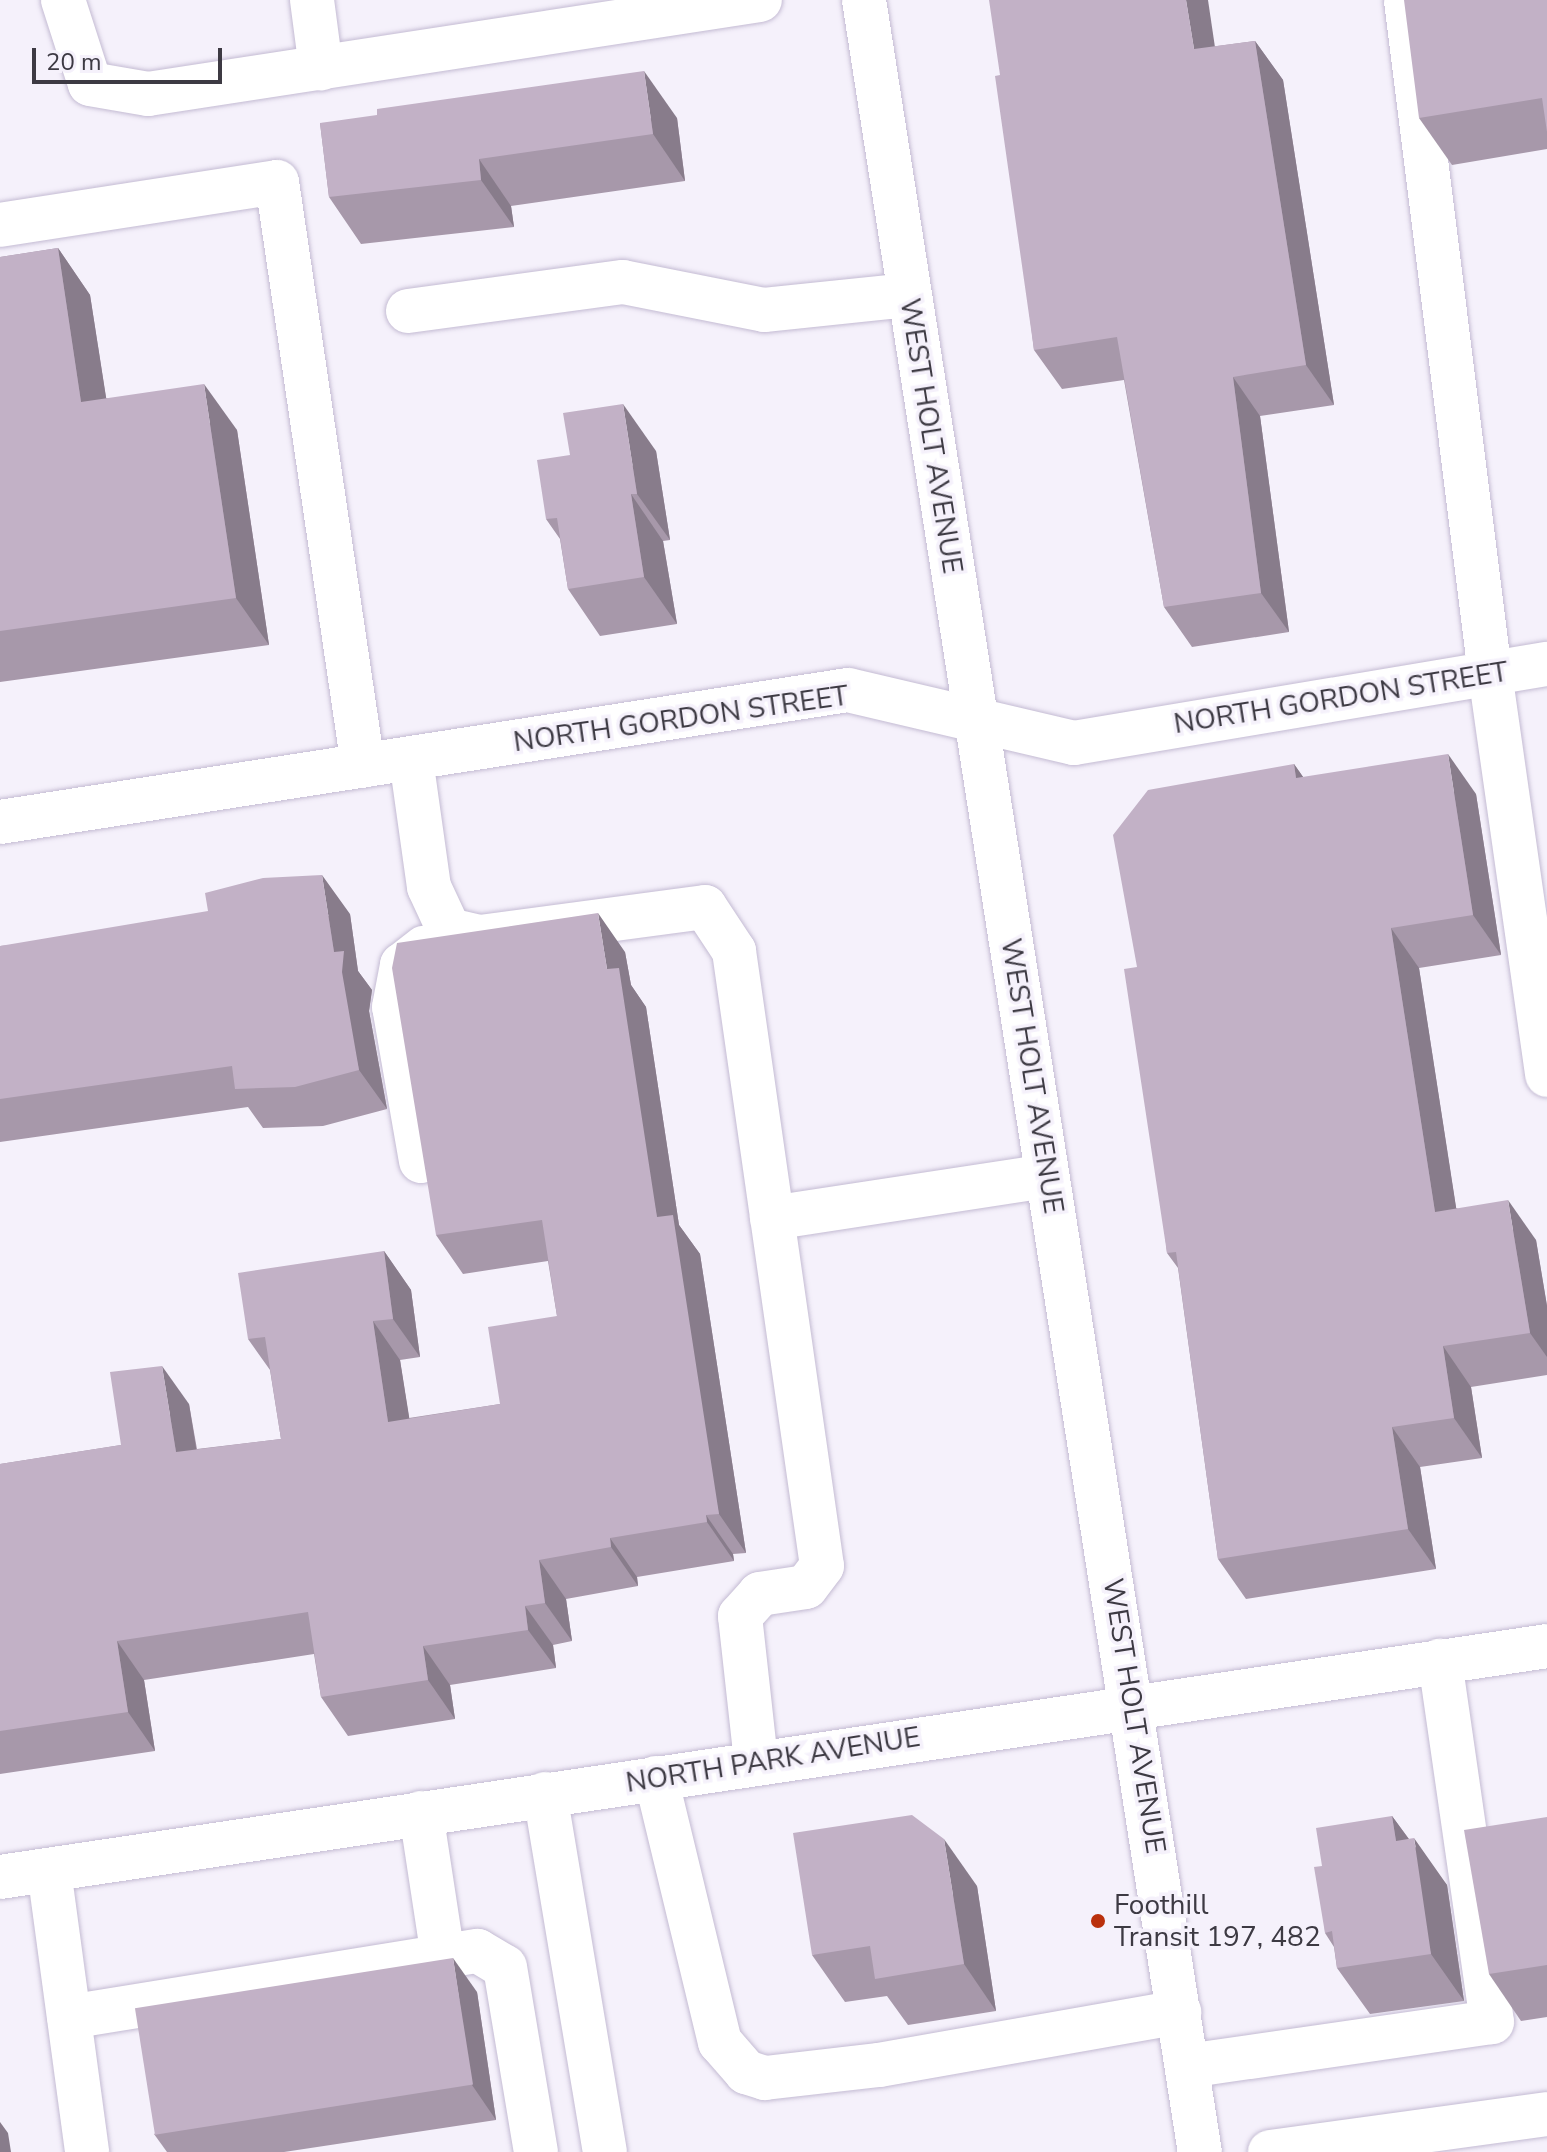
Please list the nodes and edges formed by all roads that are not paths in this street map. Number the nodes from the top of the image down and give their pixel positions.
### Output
1 (63, 0) edge
2 (312, 0) edge
3 (760, 0) edge
4 (864, 0) edge
5 (1406, 0) edge
6 (321, 68) junction
7 (0, 225) edge
8 (909, 295) junction
9 (408, 311) dead end
10 (1547, 664) edge
11 (1490, 673) junction
12 (974, 717) junction
13 (411, 759) junction
14 (363, 766) junction
15 (0, 822) edge
16 (1534, 888) edge
17 (449, 930) junction
18 (1547, 1075) edge
19 (421, 1161) edge
20 (1047, 1176) junction
21 (772, 1218) junction
22 (1547, 1646) edge
23 (1440, 1661) junction
24 (1133, 1705) junction
25 (756, 1762) junction
26 (656, 1778) junction
27 (545, 1794) junction
28 (421, 1813) junction
29 (49, 1870) junction
30 (0, 1877) edge
31 (443, 1957) junction
32 (1179, 2012) junction
33 (69, 2017) junction
34 (1187, 2066) junction
35 (1547, 2114) edge
36 (87, 2152) edge
37 (536, 2152) edge
38 (605, 2152) edge
39 (1200, 2152) edge
40 (1270, 2152) edge

1 - 6 street
2 - 6 street
3 - 6 street
4 - 8 street, WEST HOLT AVENUE
5 - 11 street
7 - 14 street
8 - 9 street
8 - 12 street, WEST HOLT AVENUE
10 - 11 street, NORTH GORDON STREET
11 - 12 street, NORTH GORDON STREET
11 - 16 street
12 - 13 street, NORTH GORDON STREET
12 - 20 street, WEST HOLT AVENUE
13 - 14 street, NORTH GORDON STREET
13 - 17 street
14 - 15 street, NORTH GORDON STREET
16 - 18 street
17 - 19 street
17 - 21 street
20 - 21 street
20 - 24 street, WEST HOLT AVENUE
21 - 25 street
22 - 23 street, NORTH PARK AVENUE
23 - 24 street, NORTH PARK AVENUE
23 - 34 street
24 - 25 street, NORTH PARK AVENUE
24 - 32 street, WEST HOLT AVENUE
25 - 26 street, NORTH PARK AVENUE
26 - 27 street, NORTH PARK AVENUE
26 - 32 street
27 - 28 street, NORTH PARK AVENUE
27 - 38 street
28 - 29 street, NORTH PARK AVENUE
28 - 31 street
29 - 30 street, NORTH PARK AVENUE
29 - 33 street
31 - 33 street
31 - 37 street
32 - 34 street, WEST HOLT AVENUE
33 - 36 street
34 - 39 street, WEST HOLT AVENUE
35 - 40 street

